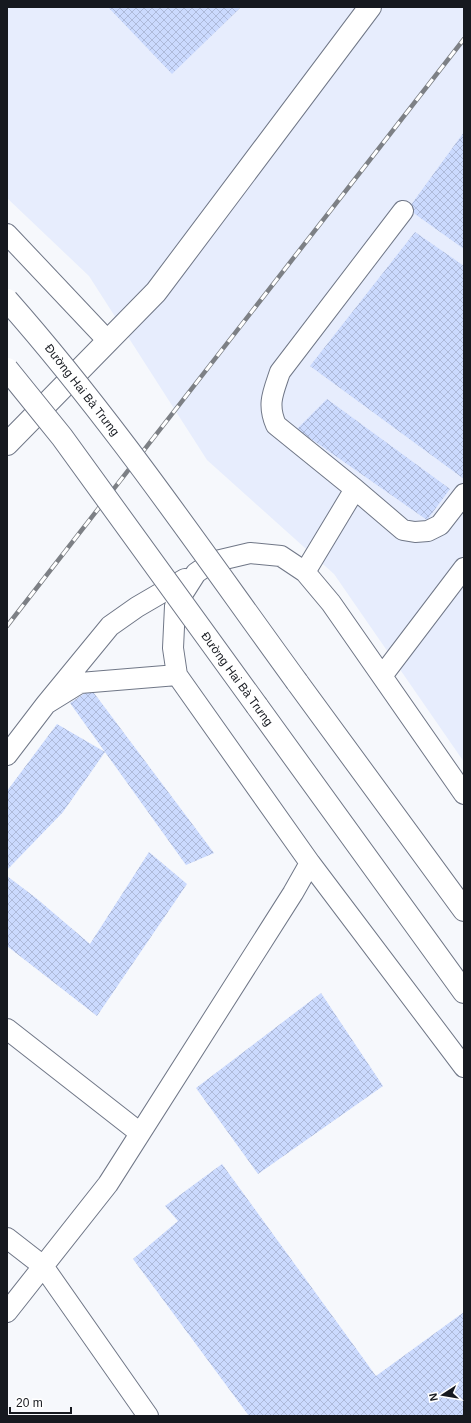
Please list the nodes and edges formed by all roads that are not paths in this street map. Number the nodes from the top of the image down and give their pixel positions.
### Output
1 (370, 7) edge
2 (404, 211) dead end
3 (7, 234) edge
4 (7, 300) edge
5 (108, 341) junction
6 (7, 369) edge
7 (10, 435) edge
8 (355, 490) junction
9 (464, 494) edge
10 (464, 568) edge
11 (305, 572) junction
12 (196, 573) junction
13 (177, 675) junction
14 (382, 676) junction
15 (46, 704) junction
16 (7, 755) edge
17 (464, 794) edge
18 (310, 863) junction
19 (464, 910) edge
20 (464, 992) edge
21 (7, 1029) edge
22 (464, 1068) edge
23 (140, 1133) junction
24 (7, 1238) edge
25 (43, 1266) junction
26 (7, 1312) edge
27 (148, 1416) edge

1 - 5 main road
2 - 8 street
3 - 5 street
4 - 19 main road, Đường Hai Bà Trưng, bridge
5 - 7 main road
6 - 20 main road, Đường Hai Bà Trưng, bridge
8 - 9 street
8 - 11 street
10 - 14 street
11 - 12 street
11 - 14 street
12 - 13 street
12 - 15 street
13 - 15 street
13 - 18 street
14 - 17 street
15 - 16 street
18 - 22 street
18 - 23 street
21 - 23 street
23 - 25 street
24 - 25 street
25 - 26 street
25 - 27 street

